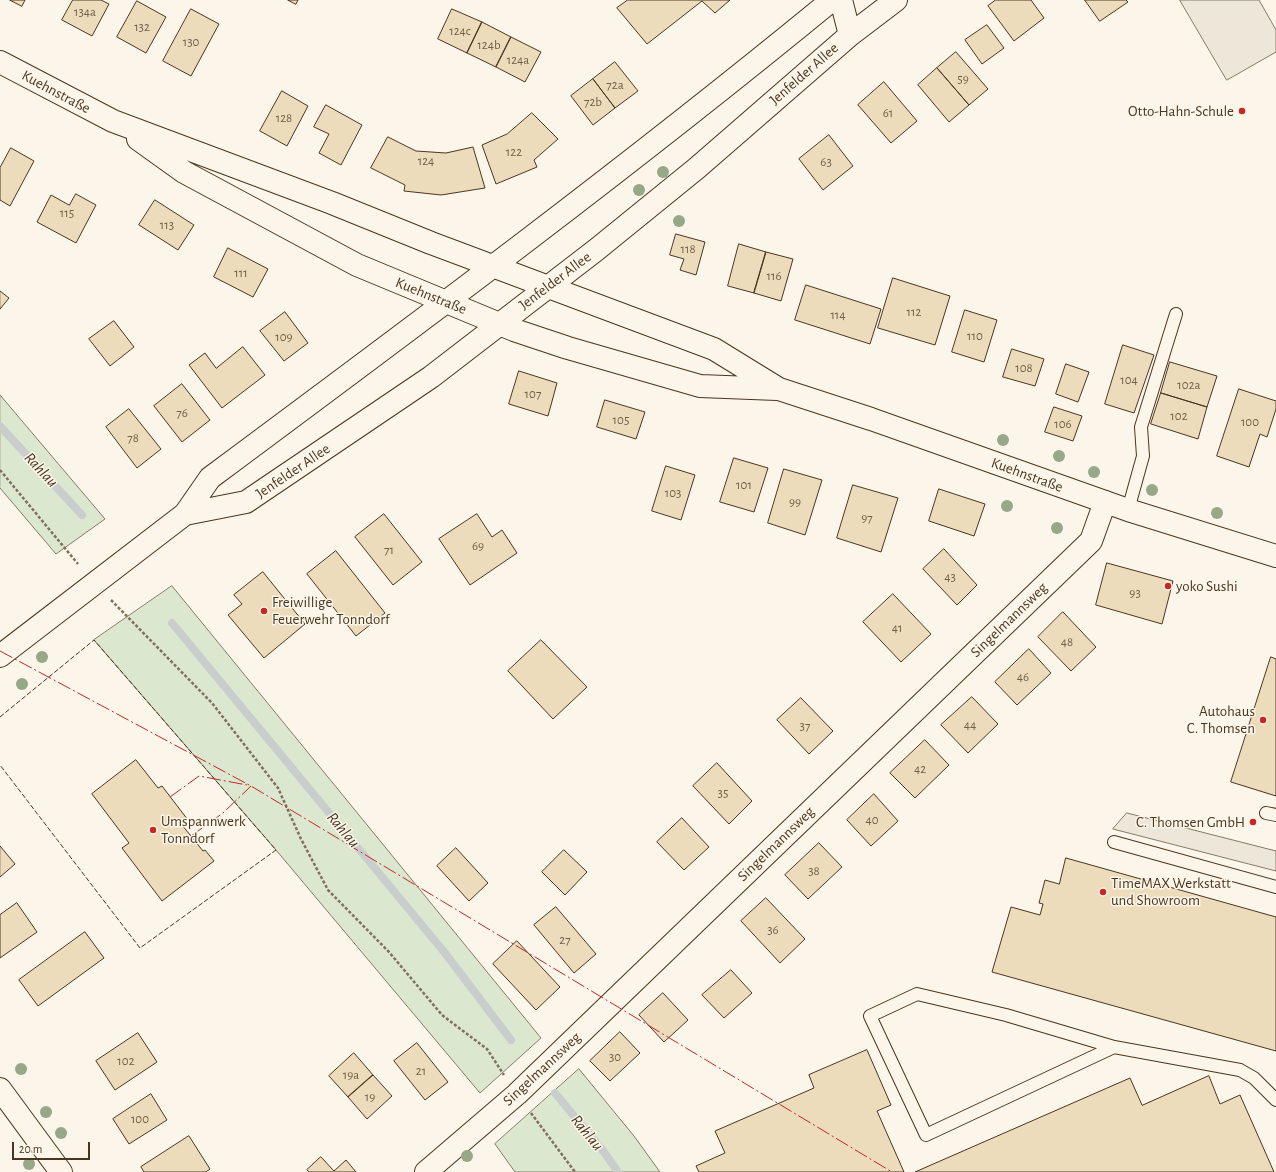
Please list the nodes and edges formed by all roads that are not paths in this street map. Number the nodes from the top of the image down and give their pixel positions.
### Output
1 (832, 0) edge
2 (841, 0) edge
3 (896, 0) edge
4 (850, 35) junction
5 (0, 62) edge
6 (113, 122) junction
7 (492, 266) junction
8 (548, 287) junction
9 (445, 302) junction
10 (1176, 314) dead end
11 (500, 324) junction
12 (779, 389) junction
13 (1105, 502) junction
14 (1128, 510) junction
15 (185, 514) junction
16 (1276, 556) edge
17 (0, 656) edge
18 (1114, 842) dead end
19 (1276, 887) edge
20 (1114, 1047) junction
21 (0, 1089) edge
22 (1276, 1100) edge
23 (61, 1172) edge
24 (426, 1172) edge

1 - 7 street, Jenfelder Allee
2 - 4 street
3 - 4 street, Jenfelder Allee
4 - 8 street, Jenfelder Allee
5 - 6 street, Kuehnstraße
6 - 7 street, Kuehnstraße
6 - 9 street, Kuehnstraße
7 - 8 street, Kuehnstraße
7 - 9 street, Jenfelder Allee
8 - 11 street, Jenfelder Allee
8 - 12 street, Kuehnstraße
9 - 11 street, Kuehnstraße
9 - 15 street, Jenfelder Allee
10 - 14 lane
11 - 12 street, Kuehnstraße
11 - 15 street, Jenfelder Allee
12 - 13 street, Kuehnstraße
13 - 14 street, Kuehnstraße
13 - 24 street, Singelmannsweg
14 - 16 street, Kuehnstraße
15 - 17 street, Jenfelder Allee
18 - 19 lane
20 - 20 lane
20 - 22 lane
21 - 23 street

